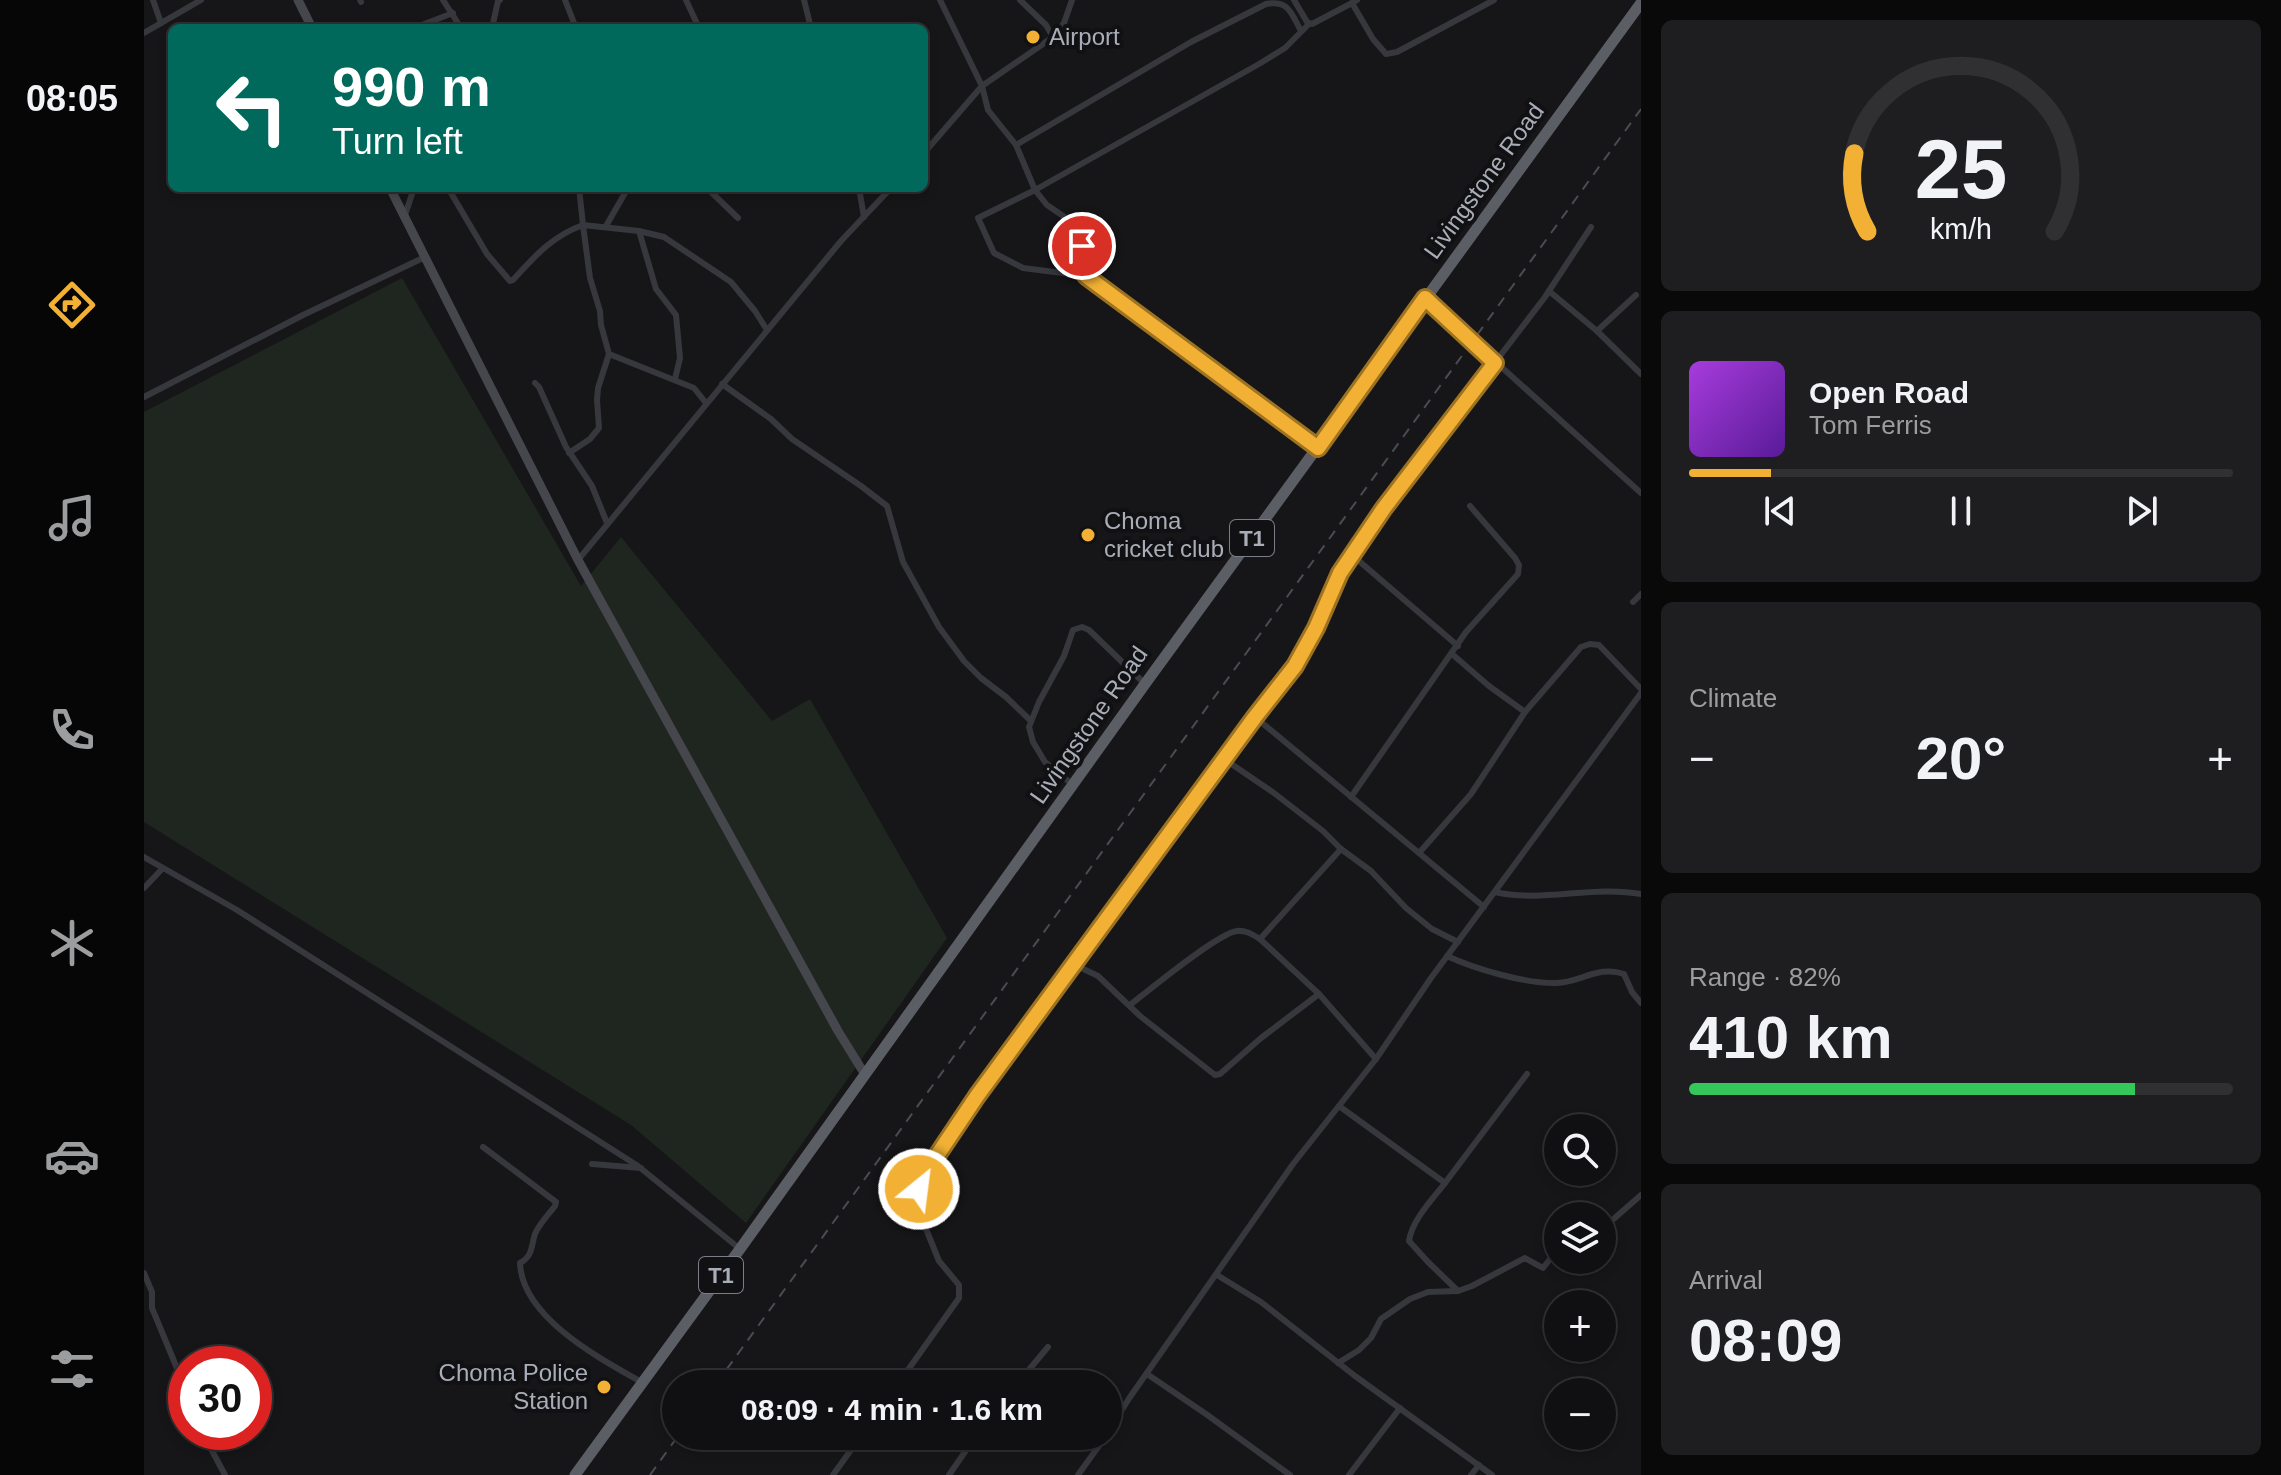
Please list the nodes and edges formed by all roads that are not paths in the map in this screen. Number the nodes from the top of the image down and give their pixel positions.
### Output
1 (153, 0) edge
2 (201, 0) edge
3 (298, 0) edge
4 (443, 0) edge
5 (500, 0) edge
6 (565, 0) edge
7 (686, 0) edge
8 (804, 0) edge
9 (940, 0) edge
10 (1020, 0) edge
11 (1072, 0) edge
12 (1294, 0) edge
13 (1494, 0) edge
14 (1355, 2) edge
15 (1641, 3) edge
16 (453, 13) junction
17 (161, 23) junction
18 (310, 24) edge
19 (424, 24) edge
20 (459, 24) edge
21 (493, 24) edge
22 (574, 24) edge
23 (697, 24) edge
24 (810, 24) edge
25 (1309, 24) junction
26 (1301, 31) junction
27 (144, 33) edge
28 (1053, 37) junction
29 (982, 86) junction
30 (1016, 145) junction
31 (928, 148) edge
32 (1035, 190) junction
33 (392, 192) edge
34 (413, 192) edge
35 (450, 192) edge
36 (579, 192) edge
37 (626, 192) edge
38 (711, 192) edge
39 (860, 192) edge
40 (887, 192) edge
41 (864, 217) junction
42 (404, 218) junction
43 (738, 218) dead end
44 (583, 225) junction
45 (606, 226) junction
46 (1591, 227) dead end
47 (639, 231) junction
48 (423, 258) junction
49 (1086, 276) junction
50 (1549, 291) junction
51 (1636, 295) dead end
52 (1425, 298) junction
53 (767, 330) junction
54 (1597, 331) junction
55 (609, 354) junction
56 (1495, 363) junction
57 (1641, 374) edge
58 (675, 379) junction
59 (535, 383) dead end
60 (722, 384) junction
61 (144, 397) edge
62 (706, 403) junction
63 (1318, 448) junction
64 (569, 453) junction
65 (1641, 493) edge
66 (1470, 506) dead end
67 (607, 523) junction
68 (1352, 555) junction
69 (578, 560) junction
70 (1641, 594) edge
71 (1633, 602) dead end
72 (1458, 646) junction
73 (1452, 654) junction
74 (1145, 684) junction
75 (1641, 691) edge
76 (1525, 712) junction
77 (1255, 717) junction
78 (1031, 721) junction
79 (1224, 759) junction
80 (1074, 785) junction
81 (1351, 797) junction
82 (1341, 849) junction
83 (1419, 853) junction
84 (144, 857) edge
85 (162, 869) junction
86 (144, 888) edge
87 (1495, 892) junction
88 (1641, 894) edge
89 (1484, 907) junction
90 (1260, 939) junction
91 (1458, 942) junction
92 (1447, 956) junction
93 (1073, 964) junction
94 (1319, 994) junction
95 (1641, 1003) edge
96 (1130, 1005) junction
97 (1376, 1059) junction
98 (864, 1073) junction
99 (1527, 1074) dead end
100 (1339, 1106) junction
101 (483, 1147) dead end
102 (592, 1164) dead end
103 (641, 1168) junction
104 (1445, 1183) junction
105 (1641, 1195) edge
106 (1616, 1217) edge
107 (740, 1249) junction
108 (1544, 1267) edge
109 (144, 1273) edge
110 (1217, 1275) junction
111 (1458, 1291) junction
112 (168, 1347) edge
113 (1048, 1347) dead end
114 (1338, 1363) junction
115 (908, 1370) edge
116 (1028, 1370) edge
117 (1147, 1374) junction
118 (643, 1383) junction
119 (1400, 1408) junction
120 (1122, 1412) edge
121 (212, 1450) edge
122 (851, 1450) edge
123 (966, 1450) edge
124 (1096, 1450) edge
125 (1479, 1465) junction
126 (225, 1475) edge
127 (575, 1475) edge
128 (833, 1475) edge
129 (949, 1475) edge
130 (1078, 1475) edge
131 (1290, 1475) edge
132 (1349, 1475) edge
133 (1471, 1475) edge
134 (1492, 1475) edge

1 - 17 street
2 - 17 street
3 - 18 main road
4 - 16 street
5 - 21 street
6 - 22 street
7 - 23 street
8 - 24 street
9 - 29 street
10 - 28 street
11 - 28 street
12 - 25 street
13 - 14 street
14 - 25 street
15 - 52 highway, Livingstone Road / T1
16 - 19 street
16 - 20 street
17 - 27 street
25 - 26 street
26 - 30 street
26 - 32 street
28 - 29 street
29 - 30 street
29 - 31 street
30 - 32 street
32 - 49 street
32 - 49 street
33 - 42 main road
34 - 42 street
35 - 44 street
36 - 44 street
37 - 45 street
38 - 43 street
39 - 41 street
40 - 41 street
41 - 53 street
42 - 48 main road
44 - 45 street
44 - 55 street
45 - 47 street
46 - 50 street
47 - 53 street
47 - 58 street
48 - 61 street
48 - 69 main road
49 - 63 street
50 - 54 street
50 - 56 street
51 - 54 street
52 - 56 street
52 - 63 highway, Livingstone Road / T1
53 - 60 street
54 - 57 street
55 - 58 street
55 - 64 street
56 - 65 street
56 - 68 street
58 - 62 street
59 - 64 street
60 - 62 street
60 - 78 street
62 - 67 street
63 - 74 highway, Livingstone Road / T1
64 - 67 street
66 - 72 street
67 - 69 street
68 - 72 street
68 - 77 street
69 - 98 main road
70 - 71 street
72 - 73 street
73 - 76 street
73 - 81 street
74 - 78 street
74 - 80 highway, Livingstone Road / T1
75 - 76 street
75 - 87 street
76 - 83 street
77 - 79 street
77 - 81 street
78 - 80 street
79 - 82 street
79 - 93 street
80 - 98 highway, Livingstone Road / T1
81 - 83 street
82 - 90 street
82 - 91 street
83 - 89 street
84 - 85 street
85 - 86 street
85 - 103 street
87 - 88 street
87 - 89 street
89 - 91 street
90 - 94 street
90 - 96 street
91 - 92 street
92 - 95 street
92 - 97 street
93 - 96 street
93 - 115 street
94 - 96 street
94 - 97 street
97 - 100 street
98 - 107 highway, Livingstone Road / T1
99 - 104 street
100 - 104 street
100 - 110 street
101 - 118 street
102 - 103 street
103 - 107 street
104 - 111 street
105 - 106 street
107 - 118 highway, Livingstone Road / T1
108 - 111 street
109 - 112 street
110 - 114 street
110 - 117 street
111 - 114 street
113 - 116 street
114 - 119 street
117 - 120 street
117 - 131 street
118 - 127 highway, Livingstone Road / T1
119 - 125 street
119 - 132 street
121 - 126 street
122 - 128 street
123 - 129 street
124 - 130 street
125 - 133 street
125 - 134 street

